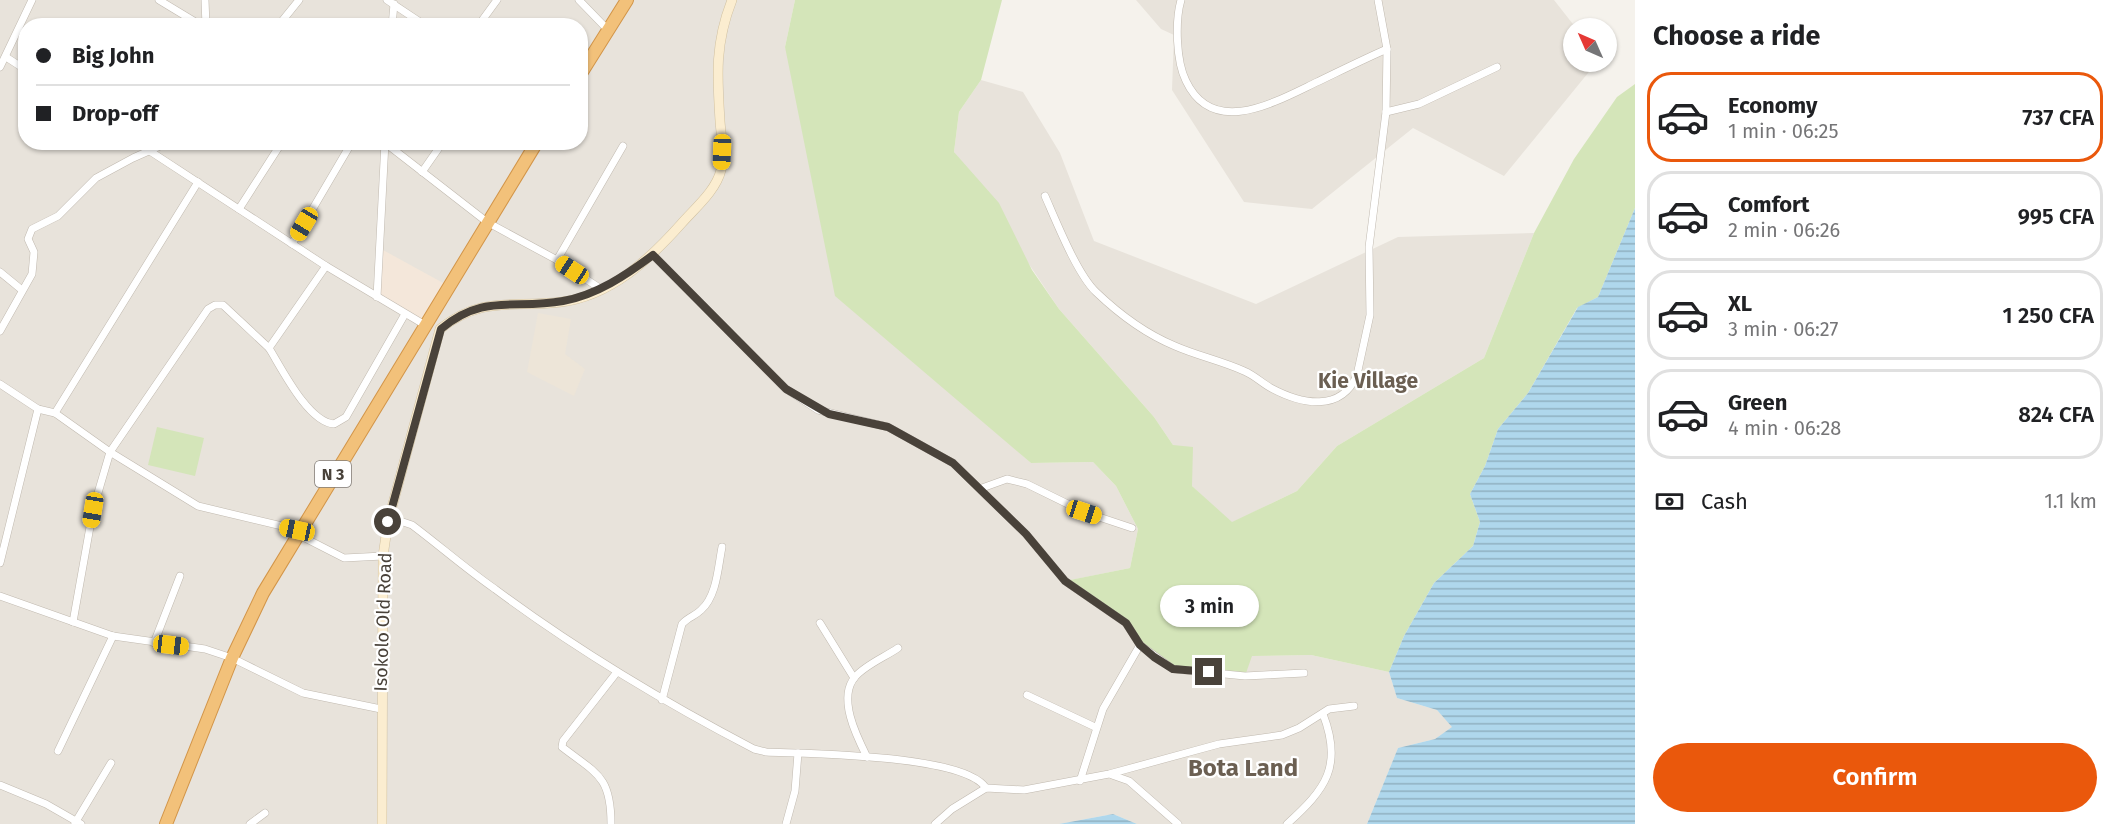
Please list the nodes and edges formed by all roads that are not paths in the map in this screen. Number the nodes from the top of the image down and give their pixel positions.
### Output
1 (32, 0) edge
2 (159, 0) edge
3 (205, 0) edge
4 (299, 0) edge
5 (497, 0) edge
6 (579, 0) edge
7 (627, 0) edge
8 (732, 0) edge
9 (1181, 0) edge
10 (1378, 0) edge
11 (390, 2) edge
12 (24, 18) edge
13 (190, 18) edge
14 (204, 18) edge
15 (284, 18) edge
16 (391, 18) edge
17 (414, 18) edge
18 (484, 18) edge
19 (18, 31) edge
20 (609, 31) junction
21 (1387, 49) junction
22 (6, 57) junction
23 (588, 63) edge
24 (18, 65) edge
25 (0, 67) edge
26 (1497, 67) dead end
27 (1386, 112) junction
28 (623, 146) dead end
29 (277, 150) edge
30 (347, 150) edge
31 (385, 150) edge
32 (394, 150) edge
33 (437, 150) edge
34 (532, 150) edge
35 (149, 151) joint
36 (422, 172) junction
37 (198, 182) junction
38 (1045, 196) dead end
39 (239, 209) junction
40 (487, 222) junction
41 (292, 244) junction
42 (653, 255) junction
43 (557, 260) junction
44 (326, 266) junction
45 (0, 272) edge
46 (601, 289) junction
47 (22, 290) junction
48 (377, 297) junction
49 (405, 314) junction
50 (427, 322) junction
51 (441, 329) junction
52 (0, 331) edge
53 (269, 348) junction
54 (0, 384) edge
55 (38, 410) junction
56 (55, 413) junction
57 (110, 452) junction
58 (982, 488) junction
59 (388, 522) junction
60 (1132, 528) dead end
61 (298, 532) junction
62 (722, 548) dead end
63 (383, 556) junction
64 (0, 563) edge
65 (180, 576) dead end
66 (0, 596) edge
67 (73, 622) junction
68 (820, 623) dead end
69 (113, 636) junction
70 (154, 643) junction
71 (1140, 645) junction
72 (898, 648) dead end
73 (232, 658) junction
74 (617, 672) junction
75 (1304, 674) dead end
76 (854, 678) junction
77 (1027, 695) dead end
78 (662, 700) junction
79 (1354, 706) dead end
80 (381, 709) junction
81 (1323, 714) junction
82 (1095, 727) junction
83 (58, 751) dead end
84 (798, 753) junction
85 (867, 757) junction
86 (111, 763) dead end
87 (1109, 774) junction
88 (1080, 781) junction
89 (0, 785) edge
90 (986, 788) junction
91 (265, 813) dead end
92 (78, 823) edge
93 (168, 823) edge
94 (250, 824) edge
95 (382, 824) edge
96 (611, 824) edge
97 (786, 824) edge
98 (935, 824) edge
99 (1178, 824) edge
100 (1287, 824) edge

1 - 12 street
2 - 13 street
3 - 14 street
4 - 15 street
5 - 18 street
6 - 20 street
7 - 20 highway
8 - 42 street
9 - 21 street
10 - 21 street
11 - 16 street
11 - 17 street
19 - 22 street
20 - 23 highway
21 - 27 street
22 - 24 street
22 - 25 street
26 - 27 street
27 - 38 street
28 - 43 street
29 - 39 street
30 - 41 street
31 - 48 street
32 - 36 street
33 - 36 street
34 - 40 highway, N 3
35 - 37 street
35 - 47 street
36 - 40 street
37 - 39 street
37 - 56 street
39 - 41 street
40 - 43 street
40 - 50 highway, N 3
41 - 44 street
42 - 46 street
42 - 58 street
43 - 46 street
44 - 48 street
44 - 53 street
45 - 47 street
46 - 51 street
47 - 52 street
48 - 49 street
49 - 50 street
49 - 53 street
50 - 51 street
50 - 61 highway, N 3
51 - 59 street, Isokolo Old Road
53 - 57 street
54 - 55 street
55 - 56 street
55 - 64 street
56 - 57 street
57 - 61 street
57 - 67 street
58 - 60 street
58 - 71 street
59 - 63 street, Isokolo Old Road
59 - 74 street
61 - 63 street
61 - 73 highway, N 3
62 - 78 street
63 - 80 street, Isokolo Old Road
65 - 70 street
66 - 67 street
67 - 69 street
68 - 76 street
69 - 70 street
69 - 83 street
70 - 73 street
71 - 75 street
71 - 82 street
72 - 76 street
73 - 80 street
73 - 93 highway, N 3
74 - 78 street
74 - 96 street
76 - 85 street
77 - 82 street
78 - 84 street
79 - 81 street
80 - 95 street, Isokolo Old Road
81 - 87 street
81 - 100 street
82 - 88 street
84 - 85 street
84 - 97 street
85 - 90 street
86 - 92 street
87 - 88 street
87 - 99 street
88 - 90 street
89 - 92 street
90 - 98 street
91 - 94 street

